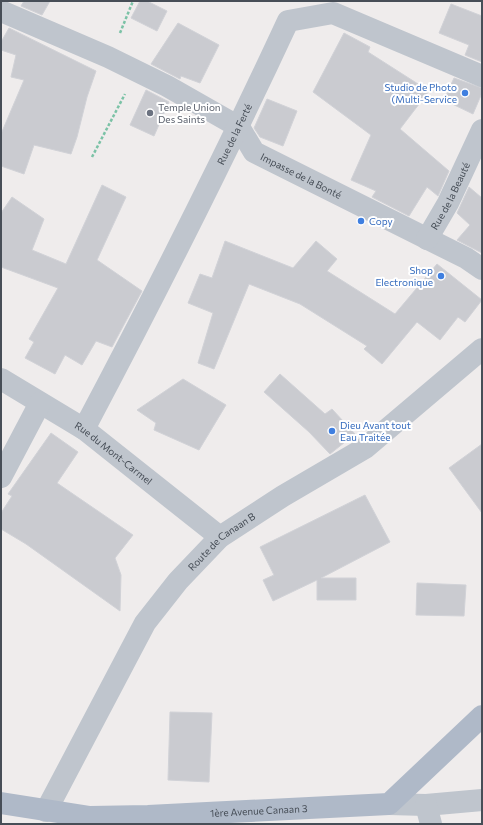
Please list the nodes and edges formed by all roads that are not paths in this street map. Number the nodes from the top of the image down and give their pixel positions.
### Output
1 (1, 11) edge
2 (482, 76) edge
3 (239, 127) junction
4 (482, 130) edge
5 (427, 239) junction
6 (482, 269) edge
7 (482, 349) edge
8 (1, 379) edge
9 (40, 403) junction
10 (84, 429) junction
11 (1, 477) edge
12 (220, 537) junction
13 (482, 716) edge
14 (482, 800) edge
15 (1, 803) edge
16 (389, 804) junction
17 (46, 811) junction
18 (428, 815) edge
19 (88, 821) edge
20 (149, 821) edge

1 - 3 street, Impasse de la Bonté
2 - 3 street, Rue de la Ferté
3 - 5 street, Impasse de la Bonté
3 - 10 street, Rue de la Ferté
4 - 5 street, Rue de la Beauté
5 - 6 street, Impasse de la Bonté
7 - 12 street, Route de Canaan B
8 - 9 street, Rue du Mont-Carmel
9 - 10 street, Rue du Mont-Carmel
9 - 11 street
10 - 12 street, Rue du Mont-Carmel
12 - 17 street, Route de Canaan B
13 - 16 main road
14 - 18 street
15 - 17 main road, 1ère Avenue Canaan 3
16 - 18 street
16 - 20 main road, 1ère Avenue Canaan 3
17 - 19 main road, 1ère Avenue Canaan 3
19 - 20 main road, 1ère Avenue Canaan 3

